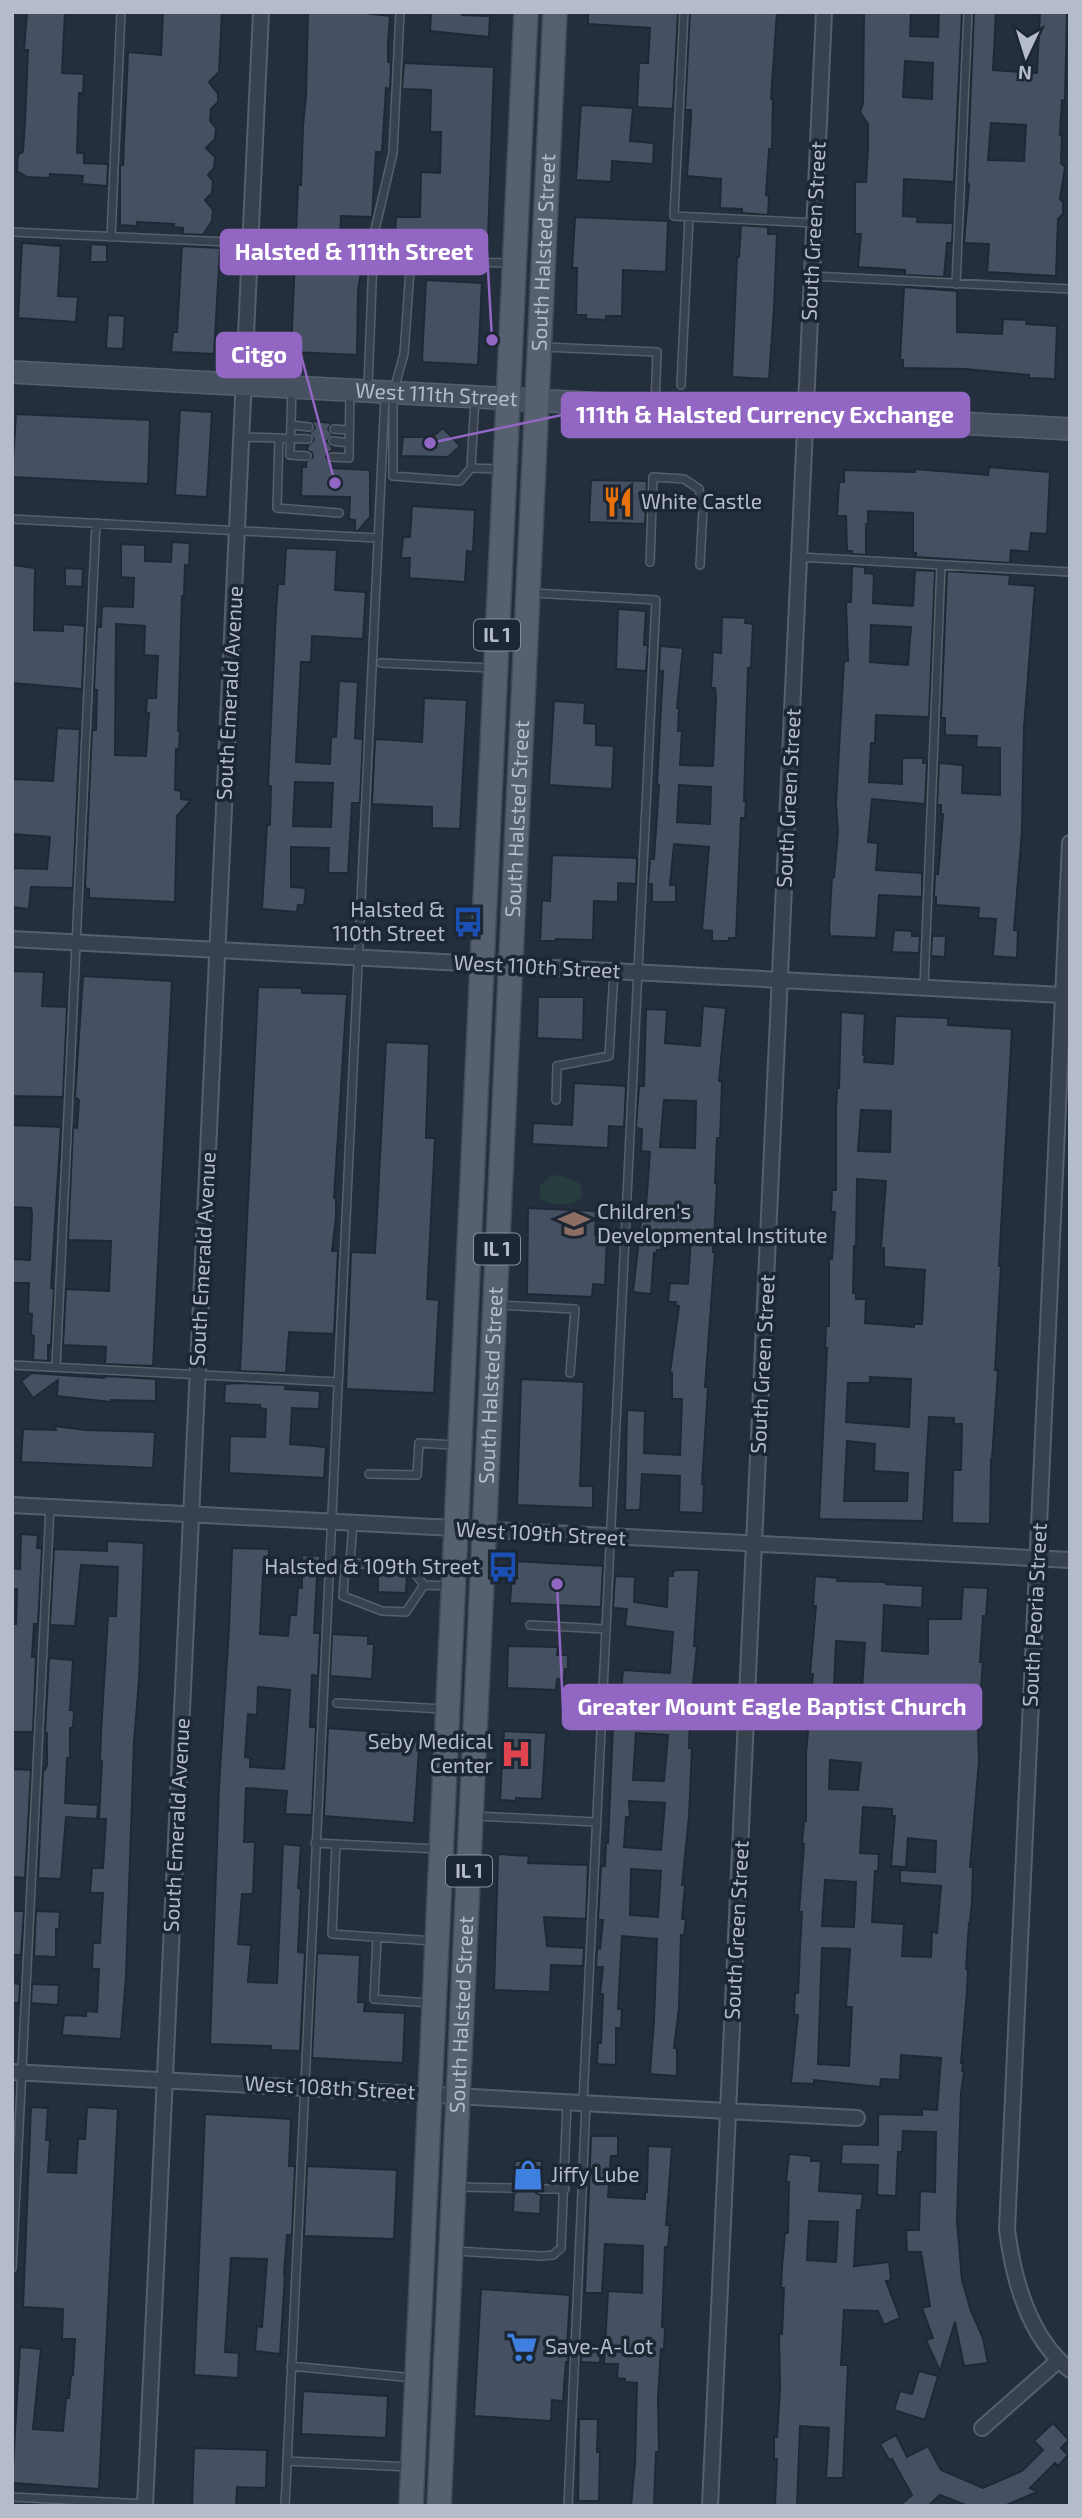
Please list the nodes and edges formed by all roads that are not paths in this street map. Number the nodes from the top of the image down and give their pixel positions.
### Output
1 (121, 12) edge
2 (261, 12) edge
3 (400, 12) edge
4 (526, 12) edge
5 (555, 12) edge
6 (684, 12) edge
7 (824, 12) edge
8 (968, 12) edge
9 (689, 217) junction
10 (815, 223) junction
11 (12, 232) edge
12 (111, 237) junction
13 (250, 243) junction
14 (514, 264) junction
15 (812, 276) junction
16 (956, 284) junction
17 (1070, 289) edge
18 (540, 347) junction
19 (12, 372) edge
20 (244, 384) junction
21 (681, 385) dead end
22 (292, 387) junction
23 (374, 392) junction
24 (475, 397) junction
25 (508, 399) junction
26 (538, 400) junction
27 (655, 407) junction
28 (806, 415) junction
29 (291, 425) junction
30 (309, 427) dead end
31 (334, 429) dead end
32 (1070, 429) edge
33 (349, 430) junction
34 (242, 437) junction
35 (279, 438) junction
36 (291, 438) junction
37 (308, 439) dead end
38 (333, 441) dead end
39 (349, 443) junction
40 (307, 456) dead end
41 (332, 457) dead end
42 (471, 468) junction
43 (505, 470) junction
44 (339, 513) dead end
45 (12, 519) edge
46 (96, 523) junction
47 (237, 531) junction
48 (378, 538) junction
49 (799, 557) junction
50 (650, 562) dead end
51 (700, 565) dead end
52 (941, 565) junction
53 (1070, 572) edge
54 (528, 593) junction
55 (381, 663) dead end
56 (496, 668) junction
57 (1070, 843) edge
58 (12, 939) edge
59 (75, 943) junction
60 (218, 950) junction
61 (358, 958) junction
62 (482, 965) junction
63 (510, 966) junction
64 (614, 971) junction
65 (637, 973) junction
66 (780, 980) junction
67 (924, 988) junction
68 (1062, 995) junction
69 (556, 1100) dead end
70 (495, 1305) junction
71 (12, 1365) edge
72 (56, 1367) junction
73 (570, 1373) dead end
74 (198, 1375) junction
75 (338, 1382) junction
76 (460, 1445) junction
77 (369, 1474) dead end
78 (12, 1505) edge
79 (50, 1507) junction
80 (191, 1515) junction
81 (331, 1523) junction
82 (353, 1524) junction
83 (456, 1530) junction
84 (484, 1531) junction
85 (610, 1537) junction
86 (754, 1544) junction
87 (1037, 1559) junction
88 (1070, 1560) edge
89 (350, 1563) junction
90 (424, 1585) junction
91 (453, 1587) junction
92 (530, 1625) dead end
93 (606, 1629) junction
94 (337, 1703) dead end
95 (447, 1709) junction
96 (472, 1816) junction
97 (596, 1822) junction
98 (315, 1843) junction
99 (336, 1844) junction
100 (441, 1849) junction
101 (377, 1937) junction
102 (437, 1941) junction
103 (434, 2003) junction
104 (17, 2072) edge
105 (165, 2080) junction
106 (305, 2087) junction
107 (430, 2093) junction
108 (458, 2095) junction
109 (567, 2101) junction
110 (585, 2102) junction
111 (729, 2110) junction
112 (858, 2118) dead end
113 (454, 2187) junction
114 (514, 2188) dead end
115 (541, 2189) dead end
116 (565, 2189) junction
117 (451, 2250) junction
118 (12, 2268) edge
119 (291, 2366) junction
120 (1064, 2366) edge
121 (417, 2378) junction
122 (982, 2428) dead end
123 (287, 2461) junction
124 (413, 2467) junction
125 (12, 2497) edge
126 (145, 2505) edge
127 (285, 2506) edge
128 (411, 2506) edge
129 (439, 2506) edge
130 (568, 2506) edge
131 (710, 2506) edge

1 - 12 lane
2 - 13 street, South Emerald Avenue
3 - 23 lane
4 - 14 main road, South Halsted Street / IL 1
5 - 18 main road, South Halsted Street / IL 1
6 - 9 lane
7 - 10 street, South Green Street
8 - 16 lane
9 - 10 lane
9 - 21 lane
10 - 15 street, South Green Street
11 - 12 lane
12 - 13 lane
13 - 20 street, South Emerald Avenue
14 - 23 lane
14 - 25 main road, South Halsted Street / IL 1
15 - 16 lane
15 - 28 street, South Green Street
16 - 17 lane
18 - 26 main road, South Halsted Street / IL 1
18 - 27 lane
19 - 20 main road, West 111th Street
20 - 22 main road, West 111th Street
20 - 34 street, South Emerald Avenue
22 - 23 main road, West 111th Street
22 - 29 lane
23 - 24 main road, West 111th Street
23 - 33 lane
23 - 42 lane
23 - 48 lane
24 - 25 main road, West 111th Street
24 - 42 lane
25 - 26 main road, West 111th Street
25 - 43 main road, South Halsted Street / IL 1
26 - 27 main road, West 111th Street
26 - 54 main road, South Halsted Street / IL 1
27 - 28 main road, West 111th Street
28 - 32 main road, West 111th Street
28 - 49 street, South Green Street
29 - 30 lane
29 - 36 lane
31 - 33 lane
33 - 39 lane
34 - 35 lane
34 - 47 street, South Emerald Avenue
35 - 36 lane
35 - 44 lane
36 - 37 lane
36 - 40 lane
38 - 39 lane
39 - 41 lane
42 - 43 lane
43 - 56 main road, South Halsted Street / IL 1
45 - 46 lane
46 - 47 lane
46 - 59 lane
47 - 48 lane
47 - 60 street, South Emerald Avenue
48 - 61 lane
49 - 52 lane
49 - 66 street, South Green Street
50 - 51 lane
52 - 53 lane
52 - 67 lane
54 - 63 main road, South Halsted Street / IL 1
54 - 65 lane
55 - 56 lane
56 - 62 main road, South Halsted Street / IL 1
57 - 68 street, South Peoria Street
58 - 59 street, West 110th Street
59 - 60 street, West 110th Street
59 - 72 lane
60 - 61 street, West 110th Street
60 - 74 street, South Emerald Avenue
61 - 62 street, West 110th Street
61 - 75 lane
62 - 63 street, West 110th Street
62 - 76 main road, South Halsted Street / IL 1
63 - 64 street, West 110th Street
63 - 70 main road, South Halsted Street / IL 1
64 - 65 street, West 110th Street
64 - 69 lane
65 - 66 street, West 110th Street
65 - 85 lane
66 - 67 street, West 110th Street
66 - 86 street, South Green Street
67 - 68 street, West 110th Street
68 - 87 street, South Peoria Street
70 - 73 lane
70 - 84 main road, South Halsted Street / IL 1
71 - 72 lane
72 - 74 lane
74 - 75 lane
74 - 80 street, South Emerald Avenue
75 - 81 lane
76 - 77 lane
76 - 83 main road, South Halsted Street / IL 1
78 - 79 street, West 109th Street
79 - 80 street, West 109th Street
79 - 104 lane
80 - 81 street, West 109th Street
80 - 105 street, South Emerald Avenue
81 - 82 street, West 109th Street
81 - 98 lane
82 - 83 street, West 109th Street
82 - 89 lane
83 - 84 street, West 109th Street
83 - 91 main road, South Halsted Street / IL 1
84 - 85 street, West 109th Street
84 - 96 main road, South Halsted Street / IL 1
85 - 86 street, West 109th Street
85 - 93 lane
86 - 87 street, West 109th Street
86 - 111 street, South Green Street
87 - 88 street, West 109th Street
87 - 120 street, South Peoria Street
89 - 90 lane
89 - 90 lane
90 - 91 lane
91 - 95 main road, South Halsted Street / IL 1
92 - 93 lane
93 - 97 lane
94 - 95 lane
95 - 100 main road, South Halsted Street / IL 1
96 - 97 lane
96 - 108 main road, South Halsted Street / IL 1
97 - 110 lane
98 - 99 lane
98 - 106 lane
99 - 100 lane
99 - 101 lane
100 - 102 main road, South Halsted Street / IL 1
101 - 102 lane
101 - 103 lane
102 - 103 main road, South Halsted Street / IL 1
103 - 107 main road, South Halsted Street / IL 1
104 - 105 street, West 108th Street
104 - 118 lane
105 - 106 street, West 108th Street
105 - 126 street, South Emerald Avenue
106 - 107 street, West 108th Street
106 - 119 lane
107 - 108 street, West 108th Street
107 - 121 main road, South Halsted Street / IL 1
108 - 109 street, West 108th Street
108 - 113 main road, South Halsted Street / IL 1
109 - 110 street, West 108th Street
109 - 116 lane
110 - 111 street, West 108th Street
110 - 130 lane
111 - 112 street, West 108th Street
111 - 131 street, South Green Street
113 - 114 lane
113 - 117 main road, South Halsted Street / IL 1
115 - 116 lane
116 - 117 lane
117 - 129 main road, South Halsted Street / IL 1
119 - 121 lane
119 - 123 lane
120 - 122 street
121 - 124 main road, South Halsted Street / IL 1
123 - 124 lane
123 - 127 lane
124 - 128 main road, South Halsted Street / IL 1
125 - 126 lane

